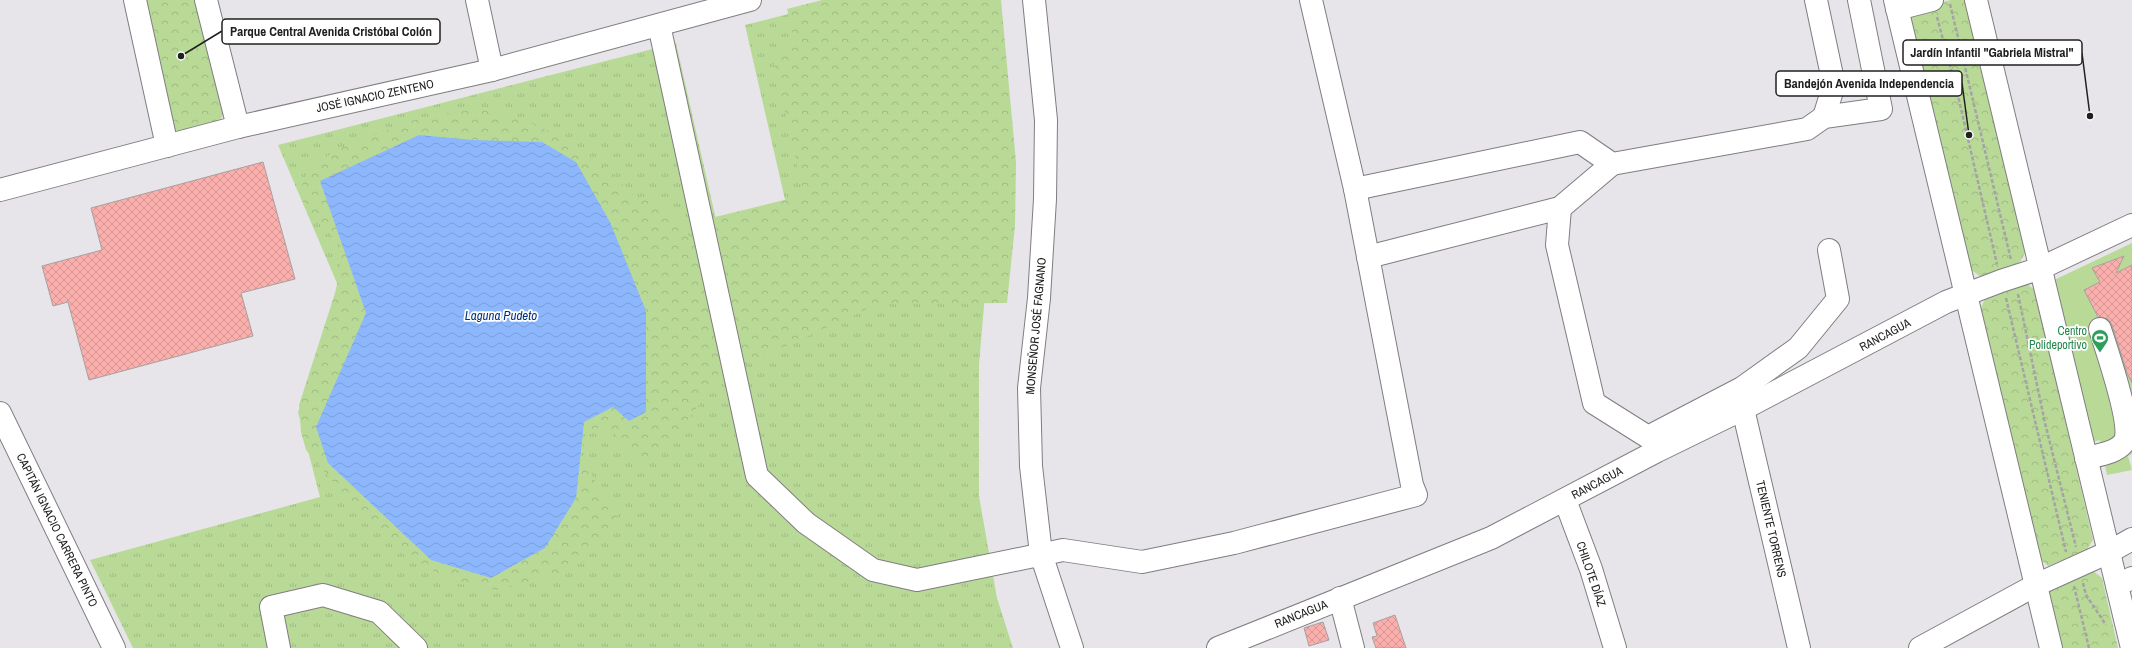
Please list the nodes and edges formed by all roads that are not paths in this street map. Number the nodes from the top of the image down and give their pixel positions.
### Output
1 (135, 0) edge
2 (206, 0) edge
3 (477, 0) edge
4 (750, 0) edge
5 (1034, 0) edge
6 (1311, 0) edge
7 (1816, 0) edge
8 (1859, 0) edge
9 (1976, 0) edge
10 (1896, 5) edge
11 (1934, 7) edge
12 (659, 25) junction
13 (492, 70) junction
14 (1824, 117) junction
15 (238, 127) junction
16 (167, 146) junction
17 (1612, 164) junction
18 (1355, 189) junction
19 (0, 190) edge
20 (1560, 208) junction
21 (2132, 225) edge
22 (1829, 250) dead end
23 (1368, 257) junction
24 (2041, 268) junction
25 (1965, 294) junction
26 (2100, 329) dead end
27 (1743, 409) junction
28 (0, 413) edge
29 (2086, 458) junction
30 (1565, 500) junction
31 (2132, 539) edge
32 (2109, 552) junction
33 (1041, 554) junction
34 (2124, 581) edge
35 (2036, 585) junction
36 (1340, 598) junction
37 (114, 648) edge
38 (279, 648) edge
39 (416, 648) edge
40 (1072, 648) edge
41 (1218, 648) edge
42 (1353, 648) edge
43 (1615, 648) edge
44 (1799, 648) edge
45 (1920, 648) edge
46 (2051, 648) edge
47 (2132, 648) edge

1 - 16 street
2 - 15 street
3 - 13 street
4 - 12 street, JOSÉ IGNACIO ZENTENO
5 - 33 street, MONSEÑOR JOSÉ FAGNANO
6 - 18 street
7 - 14 street
8 - 14 street
9 - 24 street
10 - 11 street
10 - 25 street
12 - 13 street, JOSÉ IGNACIO ZENTENO
12 - 33 street
13 - 15 street, JOSÉ IGNACIO ZENTENO
14 - 17 street
15 - 16 street, JOSÉ IGNACIO ZENTENO
16 - 19 street, JOSÉ IGNACIO ZENTENO
17 - 18 street
17 - 20 street
18 - 23 street
20 - 22 street
20 - 23 street
21 - 24 street
23 - 33 street
24 - 25 street, RANCAGUA
24 - 29 street
25 - 27 street, RANCAGUA
25 - 35 street
26 - 29 street
27 - 30 street, RANCAGUA
27 - 44 street, TENIENTE TORRENS
28 - 37 street, CAPITÁN IGNACIO CARRERA PINTO
29 - 32 street
30 - 36 street, RANCAGUA
30 - 43 street, CHILOTE DÍAZ
31 - 32 street
32 - 34 street
32 - 35 street
33 - 40 street, MONSEÑOR JOSÉ FAGNANO
34 - 47 street
35 - 45 street
35 - 46 street
36 - 41 street, RANCAGUA
36 - 42 street
38 - 39 street

